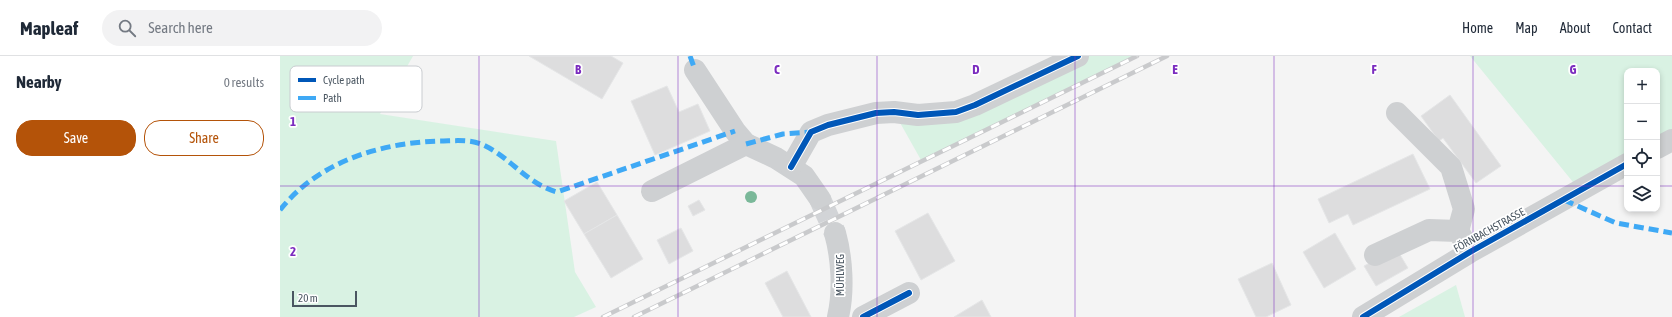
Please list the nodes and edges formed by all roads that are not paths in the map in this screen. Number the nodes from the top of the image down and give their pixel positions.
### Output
1 (1078, 56) edge
2 (695, 70) dead end
3 (1397, 113) dead end
4 (1672, 140) edge
5 (746, 144) junction
6 (1660, 146) edge
7 (1624, 166) edge
8 (791, 167) junction
9 (652, 191) dead end
10 (820, 199) tunnel mouth
11 (1458, 231) junction
12 (835, 233) tunnel mouth
13 (1470, 252) junction
14 (1375, 255) dead end
15 (909, 293) dead end
16 (838, 317) edge
17 (863, 317) edge
18 (1363, 317) edge

1 - 8 street
2 - 5 street
3 - 11 street
4 - 6 street
5 - 8 street
5 - 9 street
7 - 13 street, FÖRNBACHSTRASSE
8 - 10 street
11 - 13 street
11 - 14 street
12 - 16 street, MÜHLWEG
13 - 18 street, FÖRNBACHSTRASSE
15 - 17 street

